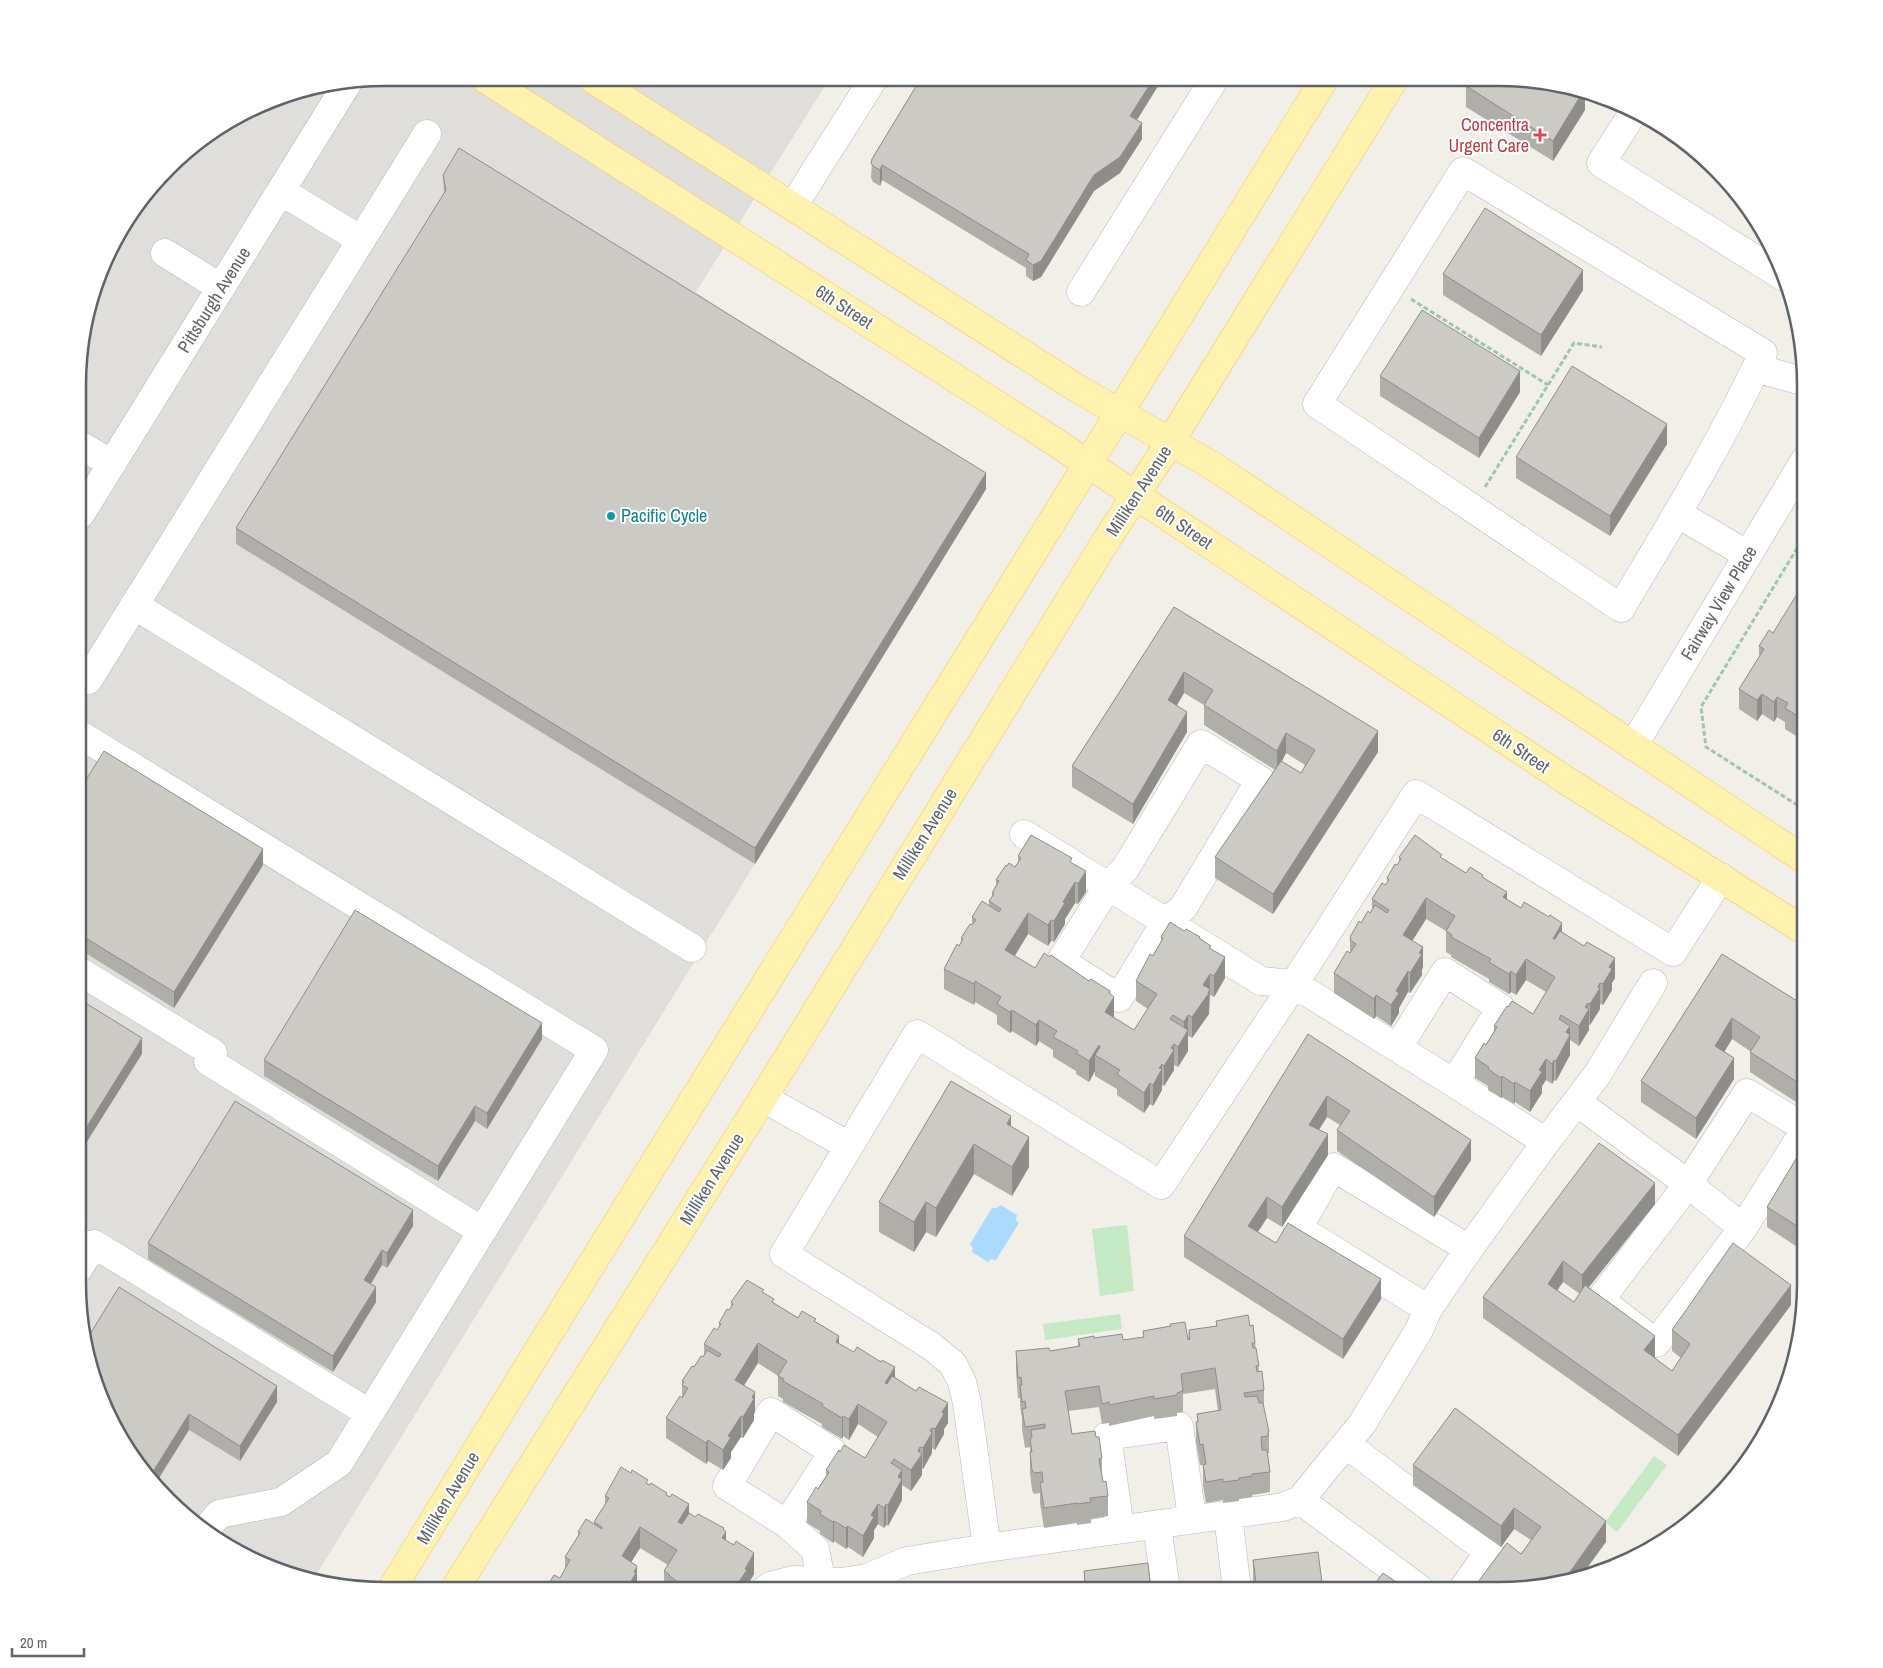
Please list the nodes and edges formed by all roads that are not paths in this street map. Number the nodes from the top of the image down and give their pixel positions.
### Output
1 (497, 86) edge
2 (604, 86) edge
3 (869, 86) edge
4 (1210, 86) edge
5 (1320, 86) edge
6 (1390, 86) edge
7 (344, 89) edge
8 (1630, 117) edge
9 (427, 134) dead end
10 (281, 191) junction
11 (793, 206) junction
12 (361, 240) junction
13 (165, 253) dead end
14 (1774, 271) edge
15 (221, 288) junction
16 (1081, 292) dead end
17 (1756, 368) junction
18 (1797, 380) edge
19 (1120, 412) junction
20 (1170, 442) junction
21 (86, 449) edge
22 (1088, 463) junction
23 (112, 464) junction
24 (1797, 473) edge
25 (1136, 495) junction
26 (86, 505) edge
27 (1678, 514) junction
28 (1748, 555) junction
29 (134, 605) junction
30 (88, 680) dead end
31 (86, 738) edge
32 (1633, 746) junction
33 (1024, 834) dead end
34 (1797, 855) edge
35 (1721, 877) junction
36 (1108, 886) junction
37 (1166, 921) junction
38 (1797, 926) edge
39 (692, 948) dead end
40 (86, 976) edge
41 (1654, 983) dead end
42 (1294, 984) junction
43 (1398, 1047) junction
44 (1454, 1083) junction
45 (762, 1098) junction
46 (1577, 1102) junction
47 (1797, 1124) edge
48 (1546, 1142) junction
49 (1797, 1142) edge
50 (849, 1146) junction
51 (1688, 1184) junction
52 (1742, 1228) junction
53 (482, 1231) junction
54 (86, 1242) edge
55 (1469, 1249) junction
56 (86, 1257) edge
57 (1428, 1310) junction
58 (369, 1413) junction
59 (1346, 1444) junction
60 (1300, 1500) junction
61 (1228, 1516) junction
62 (1192, 1518) junction
63 (788, 1524) dead end
64 (1157, 1524) junction
65 (210, 1525) edge
66 (1120, 1528) junction
67 (987, 1548) junction
68 (891, 1580) edge
69 (396, 1582) edge
70 (459, 1582) edge
71 (785, 1582) edge
72 (803, 1582) edge
73 (822, 1582) edge
74 (841, 1582) edge
75 (1165, 1582) edge
76 (1236, 1582) edge
77 (1410, 1582) edge
78 (1468, 1582) edge

1 - 22 main road, 6th Street
2 - 11 main road
3 - 11 street
4 - 16 street
5 - 19 main road, Milliken Avenue
6 - 20 main road, Milliken Avenue
7 - 10 street, Pittsburgh Avenue
8 - 14 street
9 - 12 street
10 - 12 street
10 - 15 street, Pittsburgh Avenue
11 - 19 main road
12 - 29 street
13 - 15 street
15 - 23 street, Pittsburgh Avenue
17 - 18 street
17 - 27 street
17 - 27 street
19 - 20 main road
19 - 22 main road, Milliken Avenue
20 - 25 main road, Milliken Avenue
20 - 32 main road
21 - 23 street
22 - 25 main road, 6th Street
22 - 69 main road, Milliken Avenue
23 - 26 street, Pittsburgh Avenue
24 - 28 street, Fairway View Place
25 - 35 main road, 6th Street
25 - 45 main road, Milliken Avenue
27 - 28 street
28 - 32 street, Fairway View Place
29 - 30 street
29 - 39 street
31 - 53 street
32 - 34 main road
33 - 36 street
35 - 38 main road, 6th Street
35 - 42 street
36 - 37 street
36 - 37 street
36 - 37 street
37 - 42 street
40 - 53 street
41 - 46 street
42 - 43 street
42 - 50 street
43 - 44 street
43 - 44 street
44 - 48 street
45 - 50 street
45 - 70 main road, Milliken Avenue
46 - 48 street
46 - 51 street
47 - 51 street
48 - 55 street
49 - 52 street
50 - 67 street
51 - 52 street
51 - 52 street
53 - 58 street
54 - 56 street
54 - 58 street
55 - 57 street
55 - 57 street
57 - 59 street
58 - 65 street
59 - 60 street
59 - 78 street
60 - 61 street
60 - 77 street
61 - 62 street
61 - 76 street
62 - 64 street
62 - 66 street
63 - 73 street
64 - 66 street
64 - 75 street
66 - 67 street
67 - 68 street
68 - 74 street
71 - 72 street

